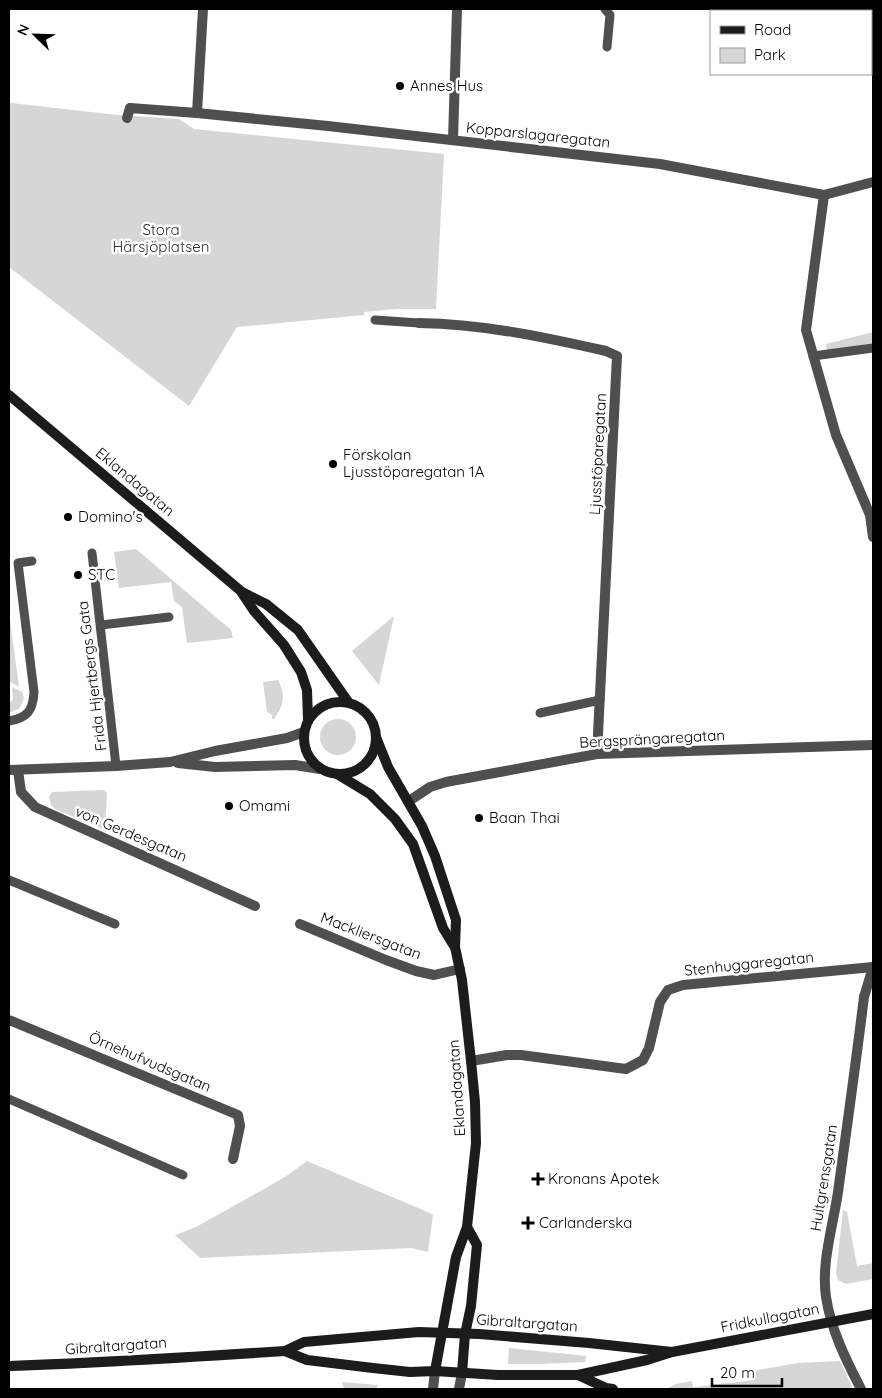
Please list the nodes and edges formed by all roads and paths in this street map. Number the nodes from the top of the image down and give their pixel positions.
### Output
1 (203, 9) edge
2 (457, 9) edge
3 (605, 9) edge
4 (607, 46) dead end
5 (197, 112) junction
6 (128, 118) dead end
7 (453, 140) junction
8 (873, 182) edge
9 (824, 195) junction
10 (375, 320) dead end
11 (419, 323) joint
12 (873, 348) edge
13 (813, 356) junction
14 (9, 395) edge
15 (872, 515) edge
16 (873, 537) edge
17 (92, 553) dead end
18 (32, 561) dead end
19 (242, 592) junction
20 (169, 617) dead end
21 (101, 625) junction
22 (600, 700) junction
23 (349, 702) junction
24 (540, 713) dead end
25 (308, 720) junction
26 (9, 721) edge
27 (304, 732) junction
28 (376, 736) junction
29 (873, 745) edge
30 (597, 754) junction
31 (170, 762) junction
32 (116, 766) junction
33 (320, 769) junction
34 (13, 770) edge
35 (336, 774) junction
36 (409, 802) junction
37 (9, 880) edge
38 (255, 906) dead end
39 (114, 924) dead end
40 (300, 924) dead end
41 (455, 947) junction
42 (873, 967) edge
43 (460, 969) junction
44 (9, 1020) edge
45 (471, 1061) junction
46 (9, 1099) edge
47 (233, 1159) dead end
48 (182, 1175) dead end
49 (467, 1227) junction
50 (873, 1314) edge
51 (831, 1322) junction
52 (443, 1333) junction
53 (465, 1334) junction
54 (285, 1351) junction
55 (672, 1352) junction
56 (9, 1366) edge
57 (435, 1371) junction
58 (462, 1373) junction
59 (578, 1376) junction
60 (433, 1389) edge
61 (459, 1389) edge
62 (613, 1389) edge
63 (861, 1389) edge

1 - 5 street
2 - 7 street
3 - 4 lane
5 - 6 street, Kopparslagaregatan
5 - 7 street, Kopparslagaregatan
7 - 9 street, Kopparslagaregatan
8 - 9 street, Kopparslagaregatan
9 - 13 street
10 - 11 lane
11 - 22 street, Ljusstöparegatan
12 - 13 lane
13 - 15 street
14 - 19 street, Eklandagatan
15 - 16 street
17 - 21 lane, Frida Hjertbergs Gata
18 - 26 lane
19 - 23 street, Eklandagatan
19 - 25 street, Eklandagatan
20 - 21 lane
21 - 32 lane, Frida Hjertbergs Gata
22 - 24 lane
22 - 30 street, Ljusstöparegatan
23 - 25 street
23 - 28 street, Eklandagatan
25 - 27 street, Eklandagatan
27 - 31 street
27 - 33 street, Eklandagatan
28 - 35 street
28 - 36 street, Eklandagatan
29 - 30 street, Bergsprängaregatan
30 - 36 street, Bergsprängaregatan
31 - 32 street
31 - 33 street
32 - 34 street
33 - 35 street, Eklandagatan
34 - 38 street, von Gerdesgatan
35 - 41 street, Eklandagatan
36 - 41 street, Eklandagatan
37 - 39 lane
40 - 43 street, Mackliersgatan
41 - 43 street, Eklandagatan
42 - 45 street, Stenhuggaregatan
42 - 51 street, Hultgrensgatan
43 - 45 street, Eklandagatan
44 - 47 street, Örnehufvudsgatan
45 - 49 street, Eklandagatan
46 - 48 lane
49 - 52 street, Eklandagatan
49 - 53 street, Eklandagatan
50 - 51 street, Fridkullagatan
51 - 55 street, Fridkullagatan
51 - 63 street, Hultgrensgatan
52 - 53 street, Gibraltargatan
52 - 54 street, Gibraltargatan
52 - 57 street, Eklandagatan
53 - 55 street, Gibraltargatan
53 - 58 street, Eklandagatan
54 - 56 street, Gibraltargatan
54 - 57 street, Gibraltargatan
55 - 59 street, Gibraltargatan
57 - 58 street, Gibraltargatan
57 - 60 street, Eklandagatan
58 - 59 street, Gibraltargatan
58 - 61 street, Eklandagatan
59 - 62 street, Gibraltargatan

